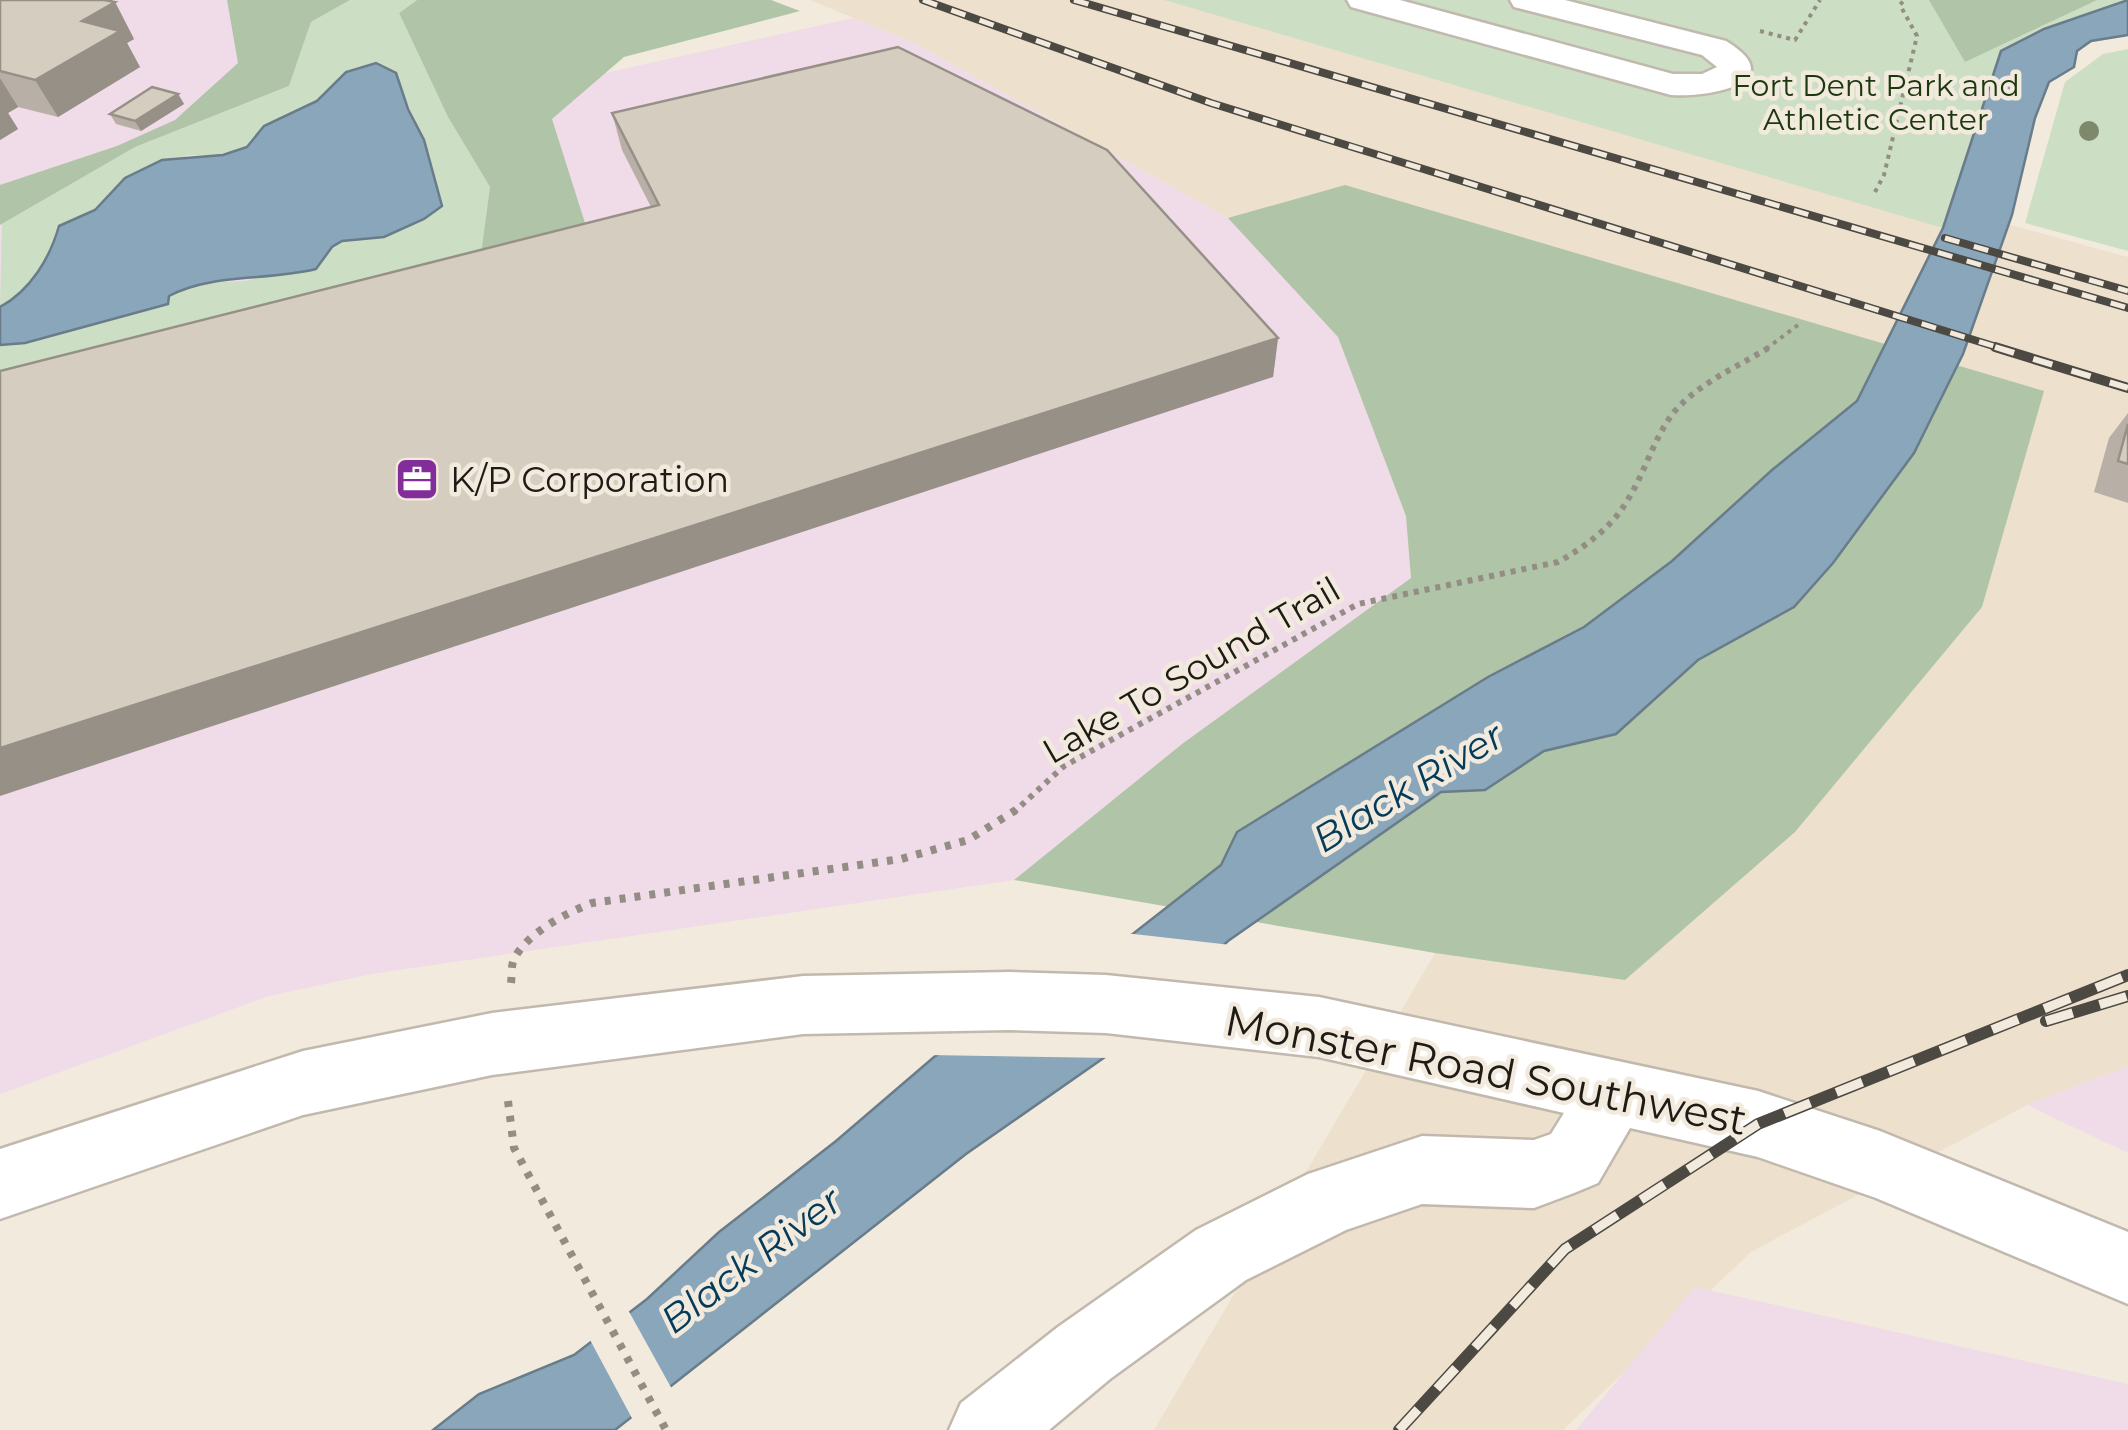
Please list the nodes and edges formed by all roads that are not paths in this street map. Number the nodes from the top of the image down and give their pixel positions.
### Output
1 (1363, 0) edge
2 (1526, 0) edge
3 (1614, 1092) junction
4 (0, 1184) edge
5 (2128, 1268) edge
6 (988, 1430) edge

1 - 2 street
3 - 4 street, Monster Road Southwest
3 - 5 street, Monster Road Southwest
3 - 6 street

